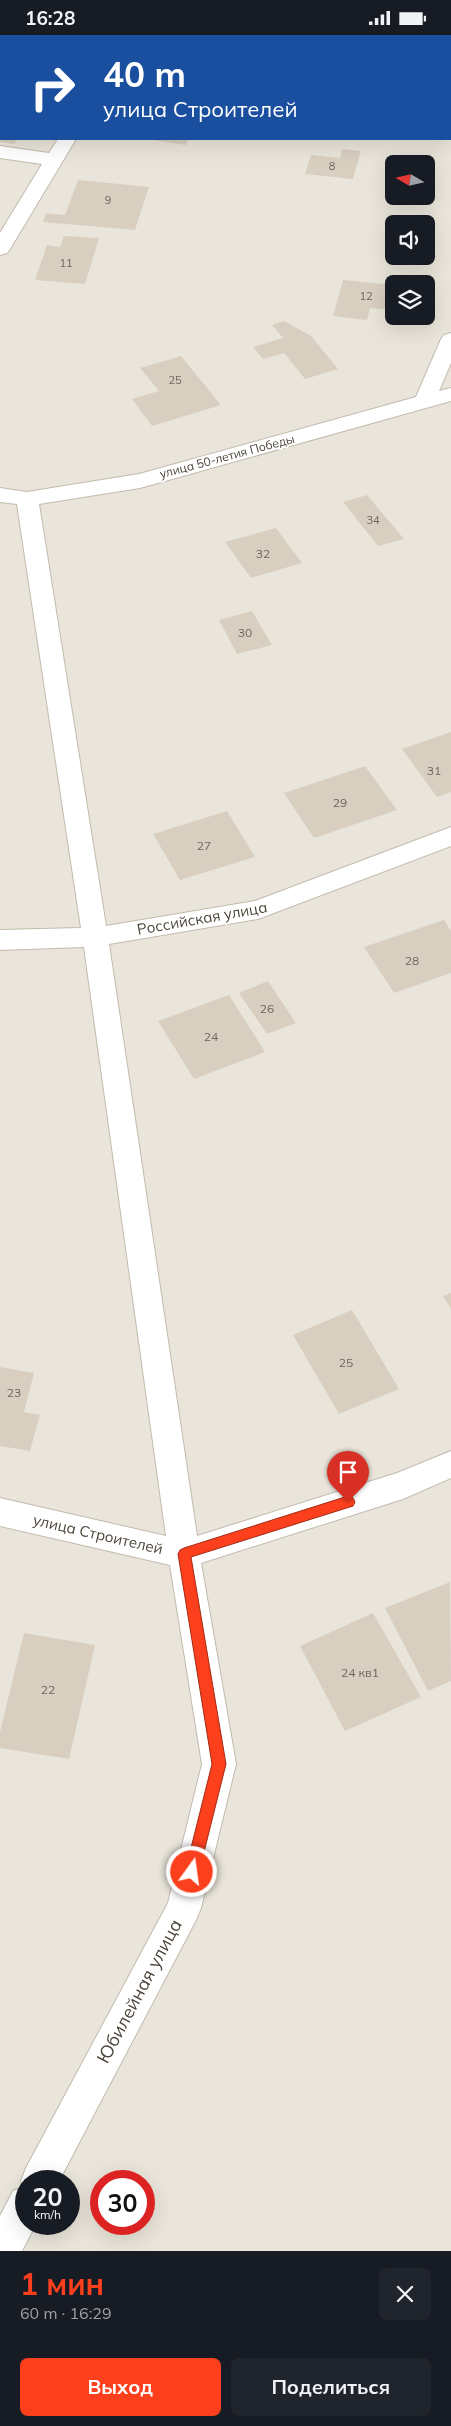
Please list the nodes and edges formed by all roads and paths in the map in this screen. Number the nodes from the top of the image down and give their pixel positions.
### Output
1 (66, 140) edge
2 (0, 152) edge
3 (55, 160) junction
4 (0, 249) edge
5 (451, 339) edge
6 (451, 394) edge
7 (424, 402) junction
8 (0, 495) edge
9 (27, 499) junction
10 (451, 836) edge
11 (95, 937) junction
12 (0, 941) edge
13 (451, 1463) edge
14 (0, 1511) edge
15 (184, 1554) junction
16 (45, 2170) edge
17 (15, 2226) edge
18 (2, 2251) edge

1 - 3 street
2 - 3 street
3 - 4 street
5 - 7 street
6 - 7 street, улица 50-летия Победы
7 - 9 street, улица 50-летия Победы
8 - 9 street, улица 50-летия Победы
9 - 11 street, Юбилейная улица
10 - 11 street, Российская улица
11 - 12 street, Российская улица
11 - 15 street, Юбилейная улица
13 - 15 street, улица Строителей
14 - 15 street, улица Строителей
15 - 16 street, Юбилейная улица
17 - 18 street

